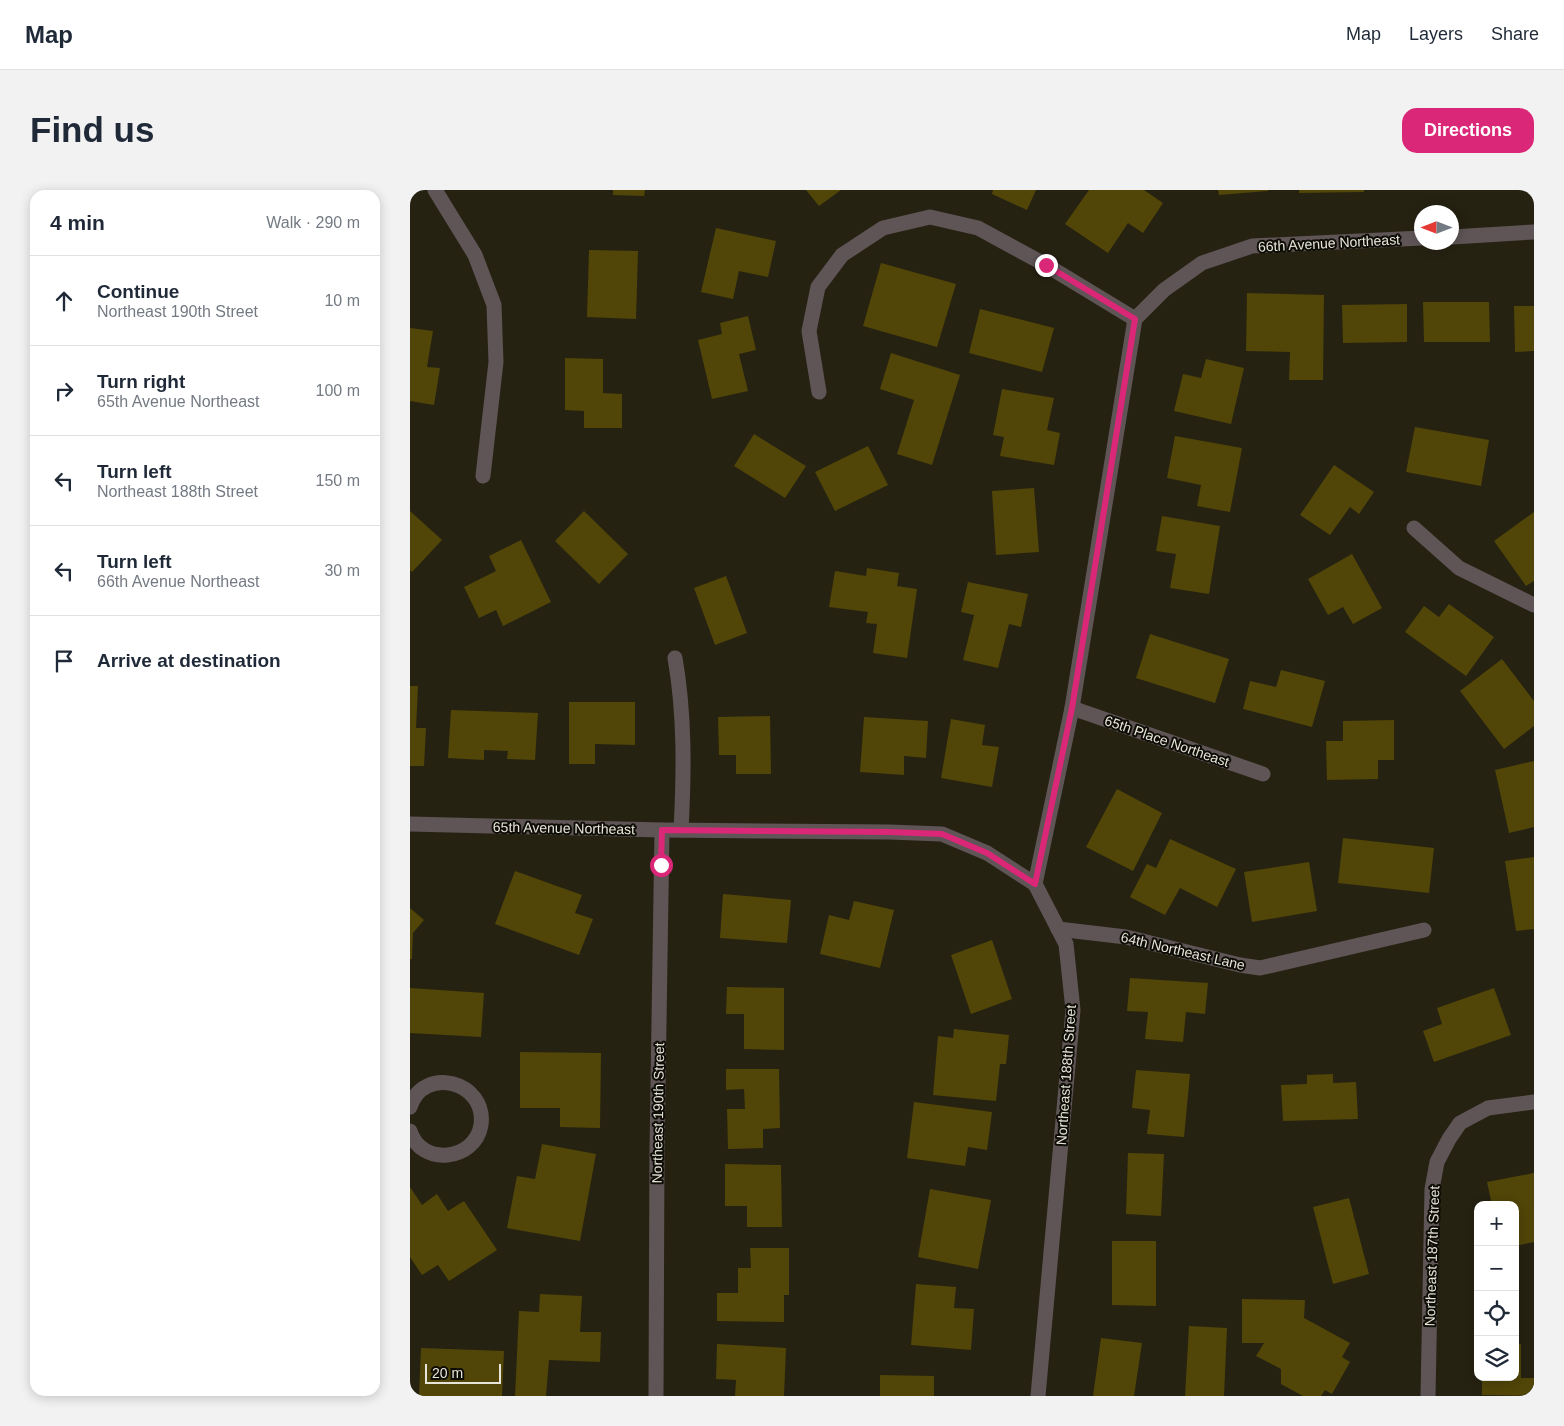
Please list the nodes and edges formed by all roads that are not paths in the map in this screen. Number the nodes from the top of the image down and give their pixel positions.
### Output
1 (435, 190) edge
2 (1534, 232) edge
3 (1459, 237) edge
4 (1414, 238) edge
5 (1135, 319) junction
6 (818, 392) dead end
7 (483, 476) dead end
8 (1414, 528) dead end
9 (1534, 606) edge
10 (675, 658) dead end
11 (1072, 708) junction
12 (1263, 774) dead end
13 (410, 824) edge
14 (662, 830) junction
15 (681, 830) junction
16 (1035, 884) junction
17 (1058, 929) junction
18 (1424, 930) dead end
19 (1534, 1102) edge
20 (410, 1107) edge
21 (410, 1131) edge
22 (656, 1396) edge
23 (1038, 1396) edge
24 (1428, 1396) edge

1 - 7 street
2 - 3 street
4 - 5 street, 66th Avenue Northeast
5 - 6 street
5 - 11 street
8 - 9 street
10 - 15 street
11 - 12 street, 65th Place Northeast
11 - 16 street
13 - 14 street, 65th Avenue Northeast
14 - 15 street, 65th Avenue Northeast
14 - 22 street, Northeast 190th Street
15 - 16 street, 65th Avenue Northeast
16 - 17 street, Northeast 188th Street
17 - 18 street, 64th Northeast Lane
17 - 23 street, Northeast 188th Street
19 - 24 street, Northeast 187th Street
20 - 21 street

